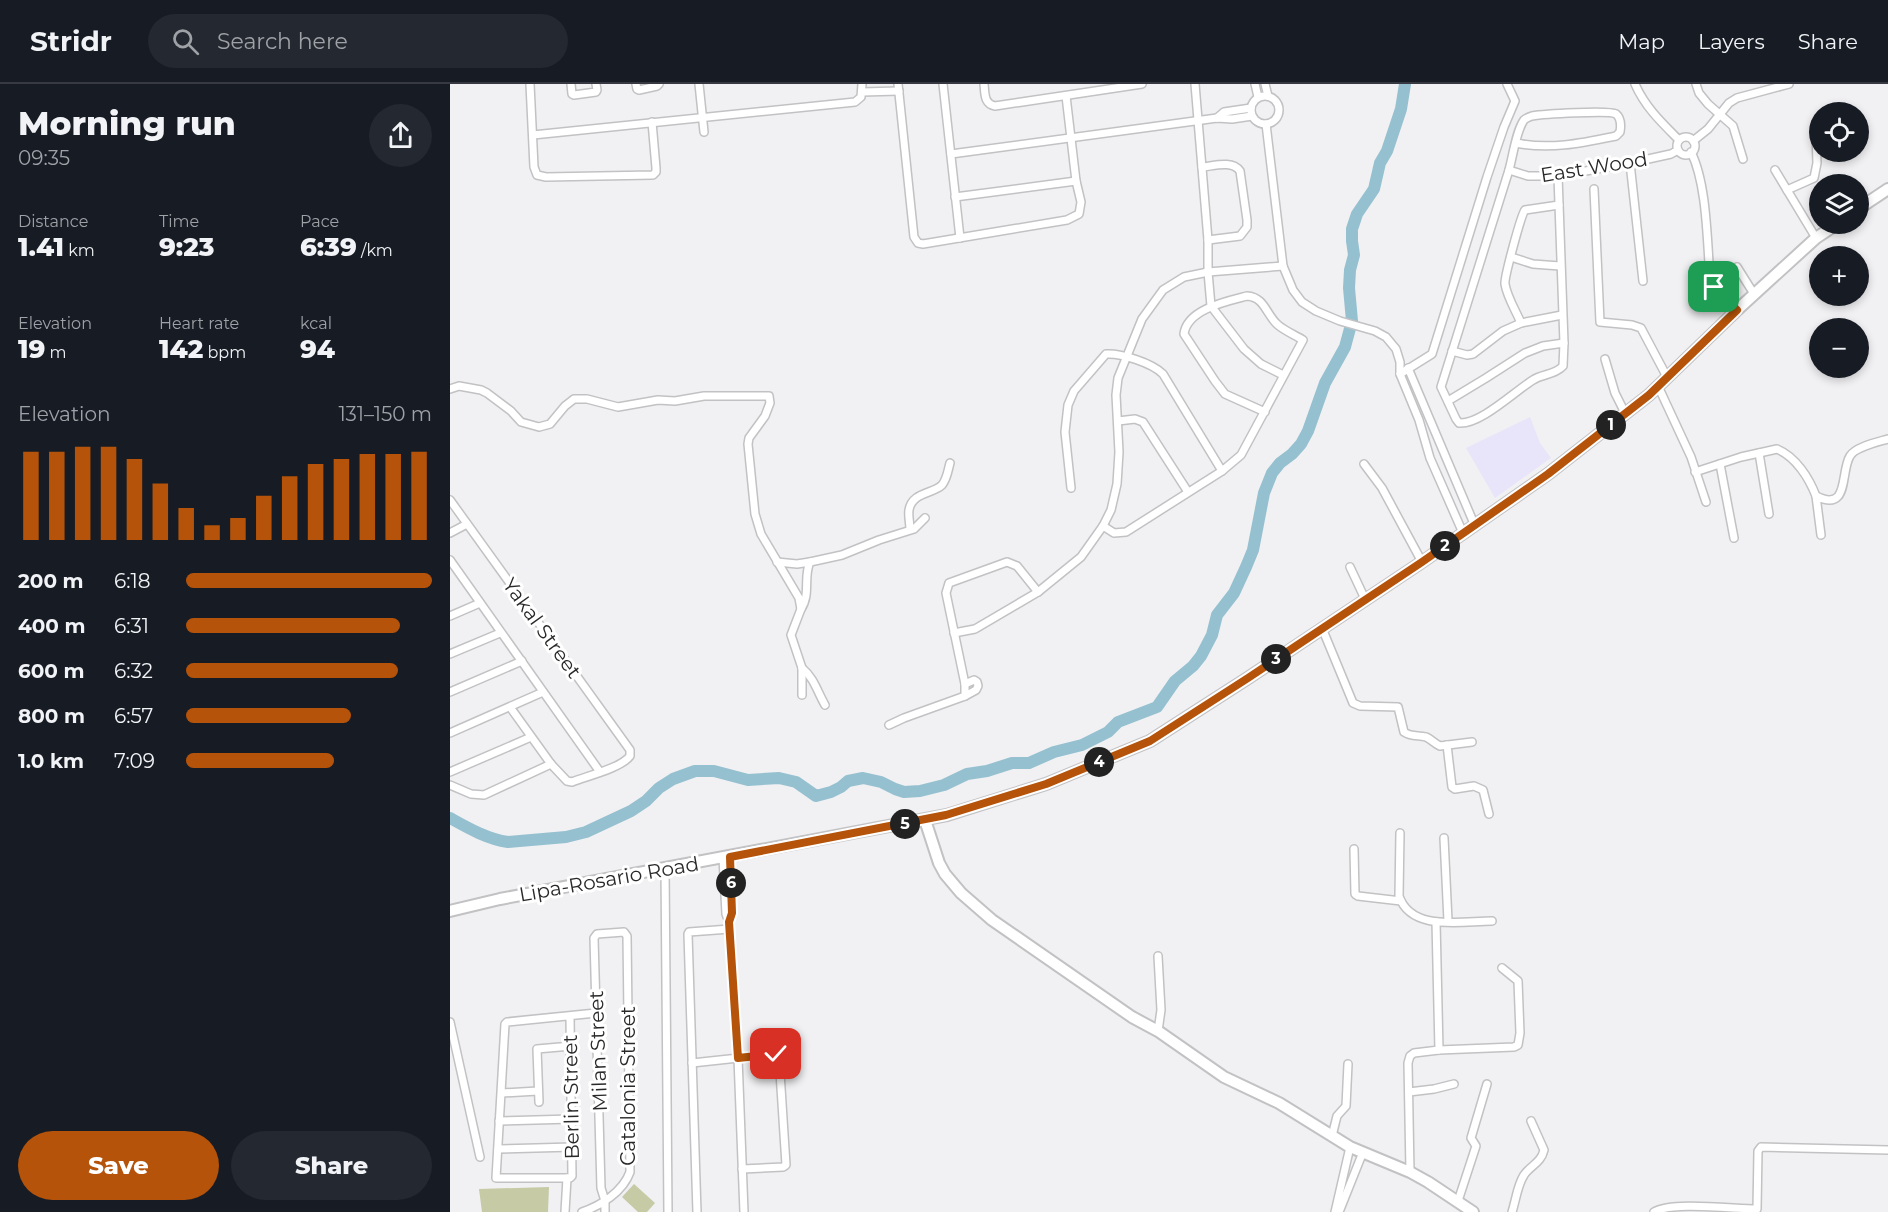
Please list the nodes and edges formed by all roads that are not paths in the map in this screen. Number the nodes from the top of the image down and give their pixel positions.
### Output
1 (530, 84) edge
2 (571, 84) edge
3 (596, 84) edge
4 (636, 84) edge
5 (659, 84) edge
6 (699, 84) edge
7 (862, 84) edge
8 (943, 84) edge
9 (984, 84) edge
10 (1142, 84) edge
11 (1195, 84) edge
12 (1255, 84) edge
13 (1265, 84) edge
14 (1506, 84) edge
15 (1635, 84) edge
16 (1696, 84) edge
17 (1790, 84) edge
18 (899, 88) edge
19 (862, 93) junction
20 (1066, 96) junction
21 (1268, 96) junction
22 (1258, 97) junction
23 (1251, 112) junction
24 (1719, 115) junction
25 (702, 116) junction
26 (1198, 120) junction
27 (652, 122) junction
28 (1266, 124) junction
29 (704, 132) dead end
30 (533, 135) junction
31 (1071, 137) junction
32 (1679, 140) junction
33 (1693, 141) junction
34 (1516, 143) junction
35 (1678, 150) junction
36 (1691, 152) junction
37 (951, 154) junction
38 (1743, 159) dead end
39 (1817, 162) edge
40 (1630, 163) junction
41 (1202, 167) junction
42 (1509, 170) junction
43 (1775, 170) dead end
44 (1558, 176) junction
45 (1076, 181) junction
46 (1594, 189) dead end
47 (1888, 189) edge
48 (1787, 190) junction
49 (955, 197) junction
50 (1869, 202) edge
51 (1558, 205) junction
52 (1822, 234) edge
53 (960, 238) junction
54 (1816, 238) junction
55 (1208, 240) junction
56 (1511, 257) junction
57 (1282, 266) junction
58 (1560, 266) junction
59 (1737, 267) dead end
60 (1208, 272) junction
61 (1643, 281) dead end
62 (1754, 294) junction
63 (1211, 306) junction
64 (1737, 310) junction
65 (1562, 315) junction
66 (1521, 323) junction
67 (1564, 343) junction
68 (1452, 351) junction
69 (1125, 357) junction
70 (1605, 359) dead end
71 (1400, 362) junction
72 (1410, 369) junction
73 (1400, 374) junction
74 (1283, 375) junction
75 (1667, 377) junction
76 (1658, 386) junction
77 (450, 388) edge
78 (1448, 401) junction
79 (1265, 412) junction
80 (1625, 414) junction
81 (1118, 421) junction
82 (1435, 432) junction
83 (1424, 437) junction
84 (1888, 439) edge
85 (1759, 453) junction
86 (950, 463) dead end
87 (1364, 464) dead end
88 (1720, 464) junction
89 (1222, 471) junction
90 (1695, 472) junction
91 (1071, 488) dead end
92 (1188, 492) junction
93 (1816, 496) junction
94 (450, 500) edge
95 (1706, 502) dead end
96 (1769, 514) dead end
97 (925, 518) dead end
98 (467, 524) junction
99 (1103, 526) junction
100 (1475, 526) junction
101 (910, 529) junction
102 (450, 533) edge
103 (1463, 533) junction
104 (1821, 535) dead end
105 (1734, 538) dead end
106 (450, 560) edge
107 (777, 562) junction
108 (810, 562) junction
109 (1422, 562) junction
110 (1350, 567) dead end
111 (458, 571) junction
112 (450, 575) edge
113 (1038, 592) junction
114 (1365, 599) junction
115 (480, 603) junction
116 (801, 609) junction
117 (450, 616) edge
118 (1322, 628) junction
119 (501, 633) junction
120 (954, 633) junction
121 (450, 654) edge
122 (522, 661) junction
123 (802, 668) junction
124 (965, 684) junction
125 (450, 692) edge
126 (543, 692) junction
127 (802, 695) dead end
128 (965, 696) junction
129 (825, 705) dead end
130 (510, 707) junction
131 (889, 725) dead end
132 (450, 733) edge
133 (531, 736) junction
134 (1472, 742) dead end
135 (1447, 745) junction
136 (551, 764) junction
137 (450, 772) edge
138 (600, 772) junction
139 (450, 785) edge
140 (1489, 814) dead end
141 (925, 820) junction
142 (1400, 833) dead end
143 (1444, 838) dead end
144 (1354, 849) dead end
145 (726, 858) junction
146 (665, 869) junction
147 (1401, 901) junction
148 (450, 911) edge
149 (1448, 921) junction
150 (1492, 921) dead end
151 (1436, 922) junction
152 (730, 926) junction
153 (627, 936) joint
154 (1158, 956) dead end
155 (1502, 968) dead end
156 (597, 1014) junction
157 (570, 1016) junction
158 (450, 1022) edge
159 (1158, 1031) junction
160 (571, 1046) junction
161 (1439, 1050) junction
162 (738, 1058) junction
163 (692, 1063) junction
164 (1348, 1064) dead end
165 (1454, 1084) dead end
166 (1487, 1084) dead end
167 (538, 1091) junction
168 (1409, 1092) junction
169 (502, 1093) junction
170 (539, 1102) dead end
171 (572, 1119) junction
172 (1531, 1120) dead end
173 (499, 1121) junction
174 (1332, 1136) junction
175 (573, 1147) junction
176 (1350, 1147) junction
177 (498, 1149) junction
178 (1888, 1150) edge
179 (1363, 1152) junction
180 (480, 1157) dead end
181 (742, 1169) junction
182 (1410, 1172) junction
183 (568, 1178) junction
184 (605, 1201) junction
185 (1458, 1201) junction
186 (1340, 1210) edge
187 (565, 1212) edge
188 (582, 1212) edge
189 (605, 1212) edge
190 (668, 1212) edge
191 (697, 1212) edge
192 (744, 1212) edge
193 (1473, 1212) edge
194 (1512, 1212) edge
195 (1654, 1212) edge

1 - 30 street
2 - 3 street
4 - 5 street
6 - 25 street
7 - 19 street
8 - 37 street
9 - 20 street
10 - 20 street
11 - 26 street
12 - 22 street
13 - 21 street
14 - 72 street
15 - 32 street
16 - 24 street
17 - 24 street
18 - 19 street
18 - 53 street
19 - 25 street
20 - 31 street
21 - 22 street
21 - 28 street
22 - 23 street
23 - 26 street
23 - 28 street
24 - 33 street
24 - 38 street
25 - 27 street
25 - 29 street
26 - 31 street
26 - 41 street
27 - 30 street
27 - 30 street
28 - 57 street
31 - 37 street
31 - 45 street
32 - 33 street
32 - 35 street
33 - 36 street
34 - 34 street
34 - 42 street
35 - 36 street
35 - 40 street, East Wood
36 - 64 street
37 - 49 street
39 - 48 street
40 - 44 street, East Wood
40 - 61 street
41 - 55 street
41 - 55 street
42 - 44 street, East Wood
42 - 68 street
43 - 48 street
44 - 51 street
45 - 49 street
45 - 53 street
46 - 75 street
47 - 50 main road
48 - 54 street
49 - 53 street
51 - 56 street
51 - 58 street
52 - 54 main road, Lipa-Rosario Road
54 - 62 main road, Lipa-Rosario Road
55 - 60 street
56 - 58 street
56 - 66 street
57 - 60 street
57 - 71 street
58 - 65 street
59 - 62 street
60 - 63 street
60 - 69 street
62 - 64 main road, Lipa-Rosario Road
63 - 74 street
63 - 74 street
63 - 79 street
64 - 75 main road, Lipa-Rosario Road
65 - 66 street
65 - 67 street
66 - 68 street
67 - 78 street
67 - 78 street
68 - 78 street
69 - 81 street
69 - 89 street
69 - 91 street
70 - 80 street
71 - 72 street
71 - 73 street
72 - 73 street
72 - 82 street
73 - 83 street
74 - 79 street
75 - 76 main road, Lipa-Rosario Road
76 - 80 main road, Lipa-Rosario Road
76 - 90 street
77 - 107 street
79 - 89 street
80 - 100 main road, Lipa-Rosario Road
81 - 92 street
81 - 99 street
82 - 83 street
82 - 100 street
83 - 103 street
84 - 93 street
85 - 88 street
85 - 93 street
85 - 96 street
86 - 101 street
87 - 109 street
88 - 90 street
88 - 105 street
89 - 92 street
90 - 95 street
92 - 99 street
93 - 104 street
94 - 98 street, Yakal Street
97 - 101 street
98 - 102 street
98 - 138 street, Yakal Street
99 - 113 street
100 - 103 main road, Lipa-Rosario Road
101 - 108 street
103 - 109 main road, Lipa-Rosario Road
106 - 111 street
107 - 108 street
107 - 116 street
108 - 116 street
109 - 114 main road, Lipa-Rosario Road
110 - 114 street
111 - 112 street
111 - 115 street
113 - 120 street
113 - 120 street
114 - 118 main road, Lipa-Rosario Road
115 - 117 street
115 - 119 street
116 - 123 street
118 - 135 street
118 - 141 main road, Lipa-Rosario Road
119 - 121 street
119 - 122 street
120 - 124 street
122 - 125 street
122 - 126 street
123 - 127 street
123 - 129 street
124 - 128 street
124 - 128 street
126 - 130 street
126 - 138 street
128 - 131 street
130 - 132 street
130 - 133 street
133 - 136 street
133 - 137 street
134 - 135 street
135 - 140 street
136 - 138 street
136 - 139 street
141 - 145 main road, Lipa-Rosario Road
141 - 159 main road
142 - 147 street
143 - 149 street
144 - 147 street
145 - 146 main road, Lipa-Rosario Road
145 - 152 street
146 - 148 main road, Lipa-Rosario Road
146 - 190 street
147 - 151 street
149 - 150 street
149 - 151 street
151 - 161 street
152 - 162 street
152 - 163 street
153 - 156 street, Milan Street
153 - 184 street, Catalonia Street
154 - 159 street
155 - 161 street
156 - 157 street
156 - 184 street, Milan Street
157 - 160 street, Berlin Street
157 - 169 street
158 - 180 street
159 - 174 main road
160 - 167 street
160 - 171 street, Berlin Street
161 - 168 street
162 - 163 street
162 - 181 street
162 - 181 street
163 - 191 street
164 - 174 street
165 - 168 street
166 - 185 street
167 - 169 street
167 - 170 street
168 - 182 street
169 - 173 street
171 - 173 street
171 - 175 street, Berlin Street
172 - 194 street
173 - 177 street
174 - 176 main road
175 - 177 street
175 - 183 street, Berlin Street
176 - 179 main road
176 - 186 street
177 - 183 street
178 - 195 street
179 - 182 main road
179 - 186 street
181 - 192 street
182 - 185 main road
183 - 187 street, Berlin Street
184 - 188 street, Catalonia Street
184 - 189 street, Milan Street
185 - 193 main road

